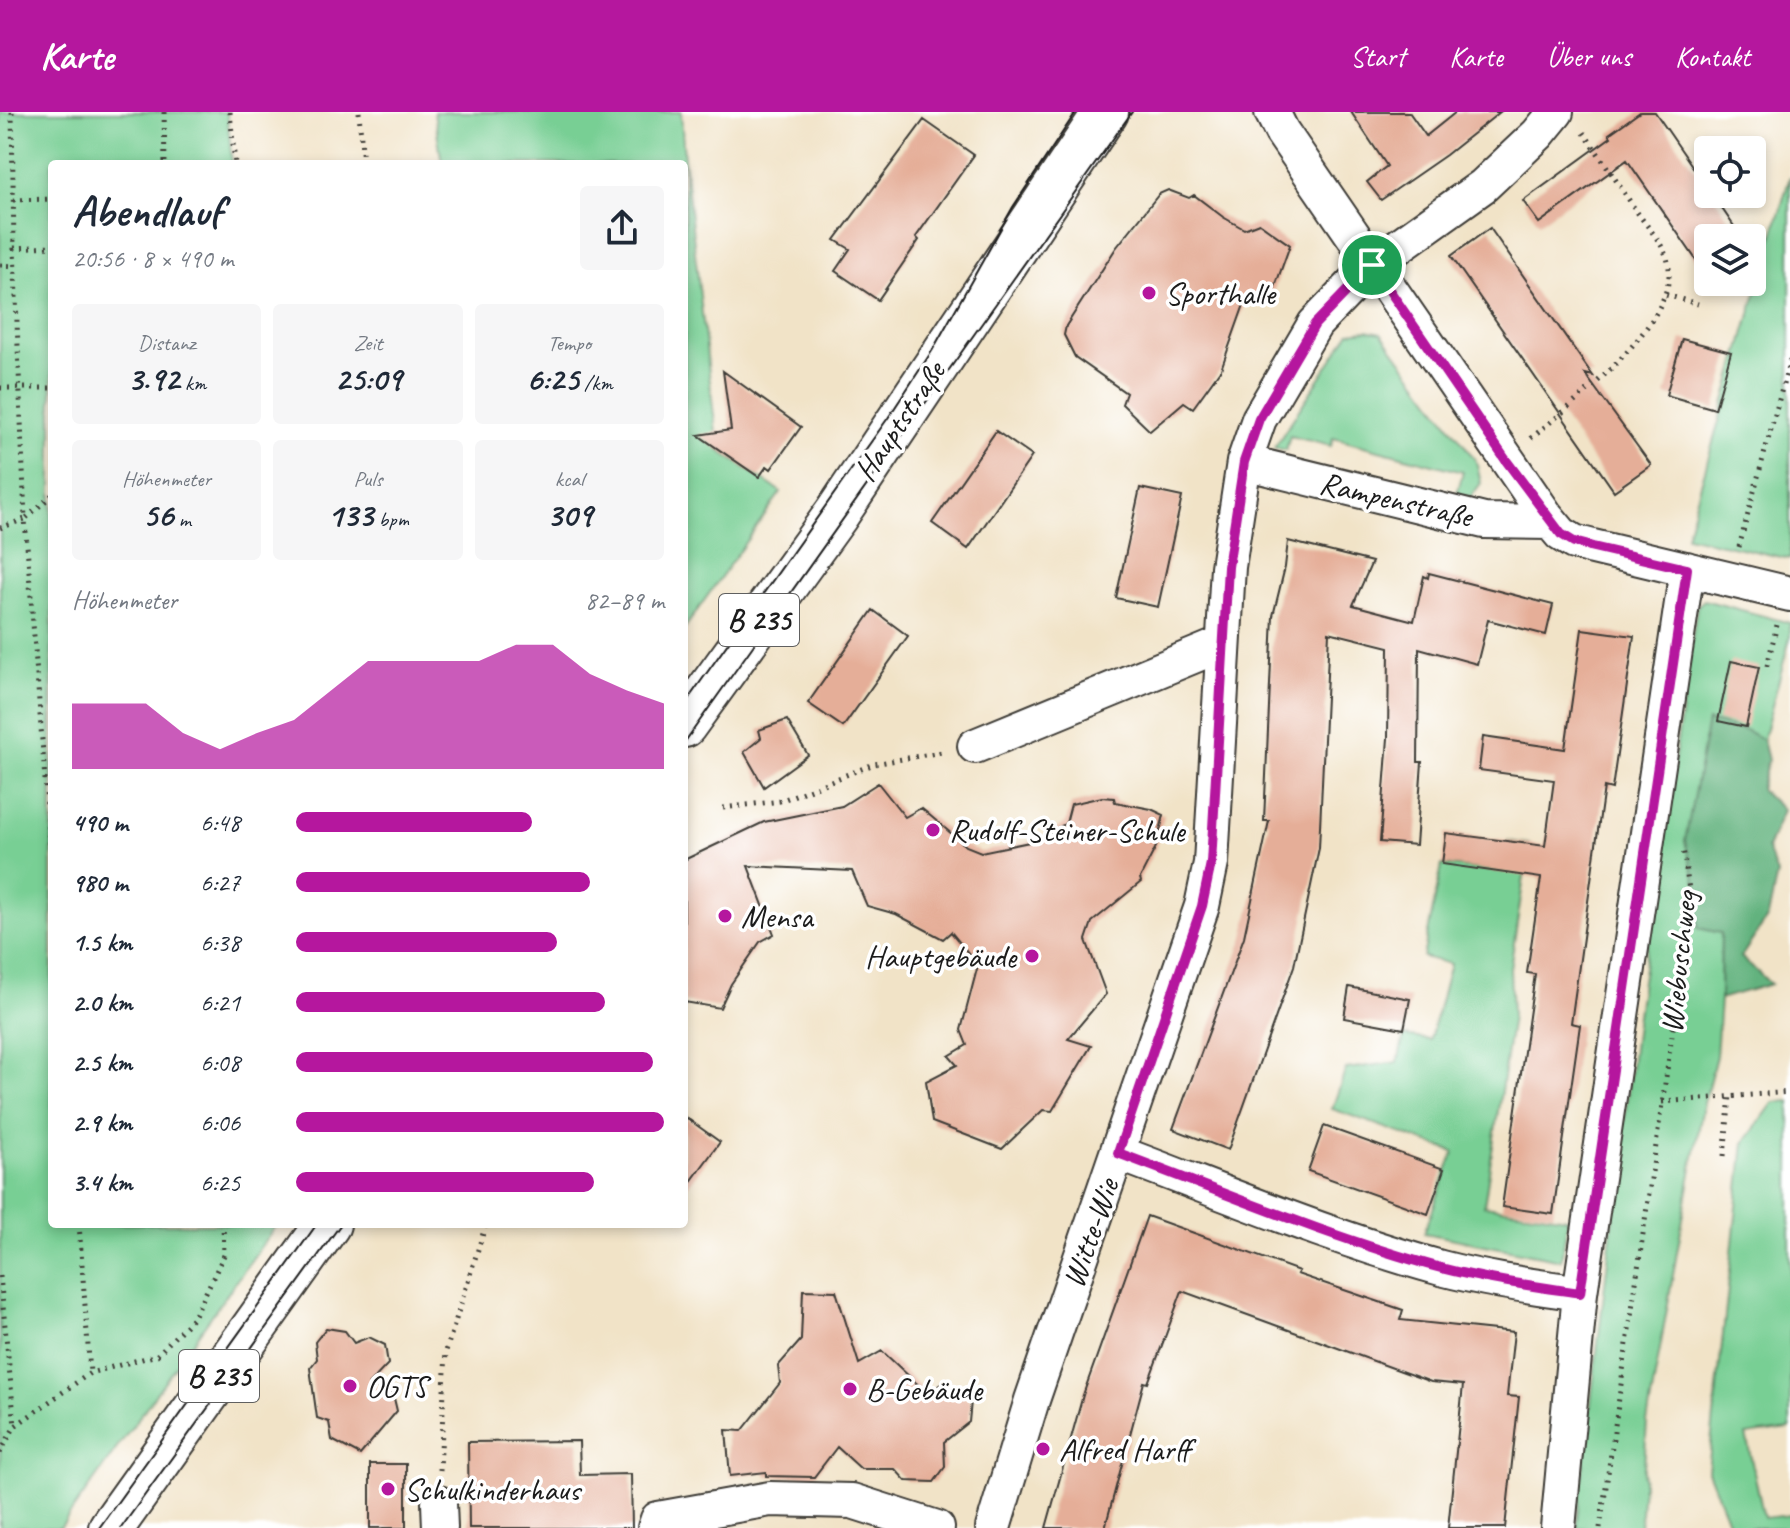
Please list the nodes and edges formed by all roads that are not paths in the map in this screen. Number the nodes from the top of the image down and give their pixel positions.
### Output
1 (1106, 112) edge
2 (1272, 112) edge
3 (1568, 118) edge
4 (1372, 265) junction
5 (1244, 462) junction
6 (1551, 522) junction
7 (1687, 569) junction
8 (1790, 594) edge
9 (1222, 644) junction
10 (688, 719) edge
11 (975, 746) road end
12 (1118, 1153) junction
13 (325, 1228) edge
14 (1580, 1293) junction
15 (111, 1528) edge
16 (655, 1528) edge
17 (937, 1528) edge
18 (993, 1528) edge
19 (1558, 1528) edge

1 - 10 main road, Hauptstraße / B 235
2 - 4 street, Rampenstraße
3 - 4 street, Witte-Wie
4 - 5 street, Witte-Wie
4 - 6 street, Rampenstraße
5 - 6 street, Rampenstraße
5 - 9 street, Witte-Wie
6 - 7 street, Rampenstraße
7 - 8 street, Rampenstraße
7 - 14 street, Wiebuschweg
9 - 11 street
9 - 12 street, Witte-Wie
12 - 14 street
12 - 18 street, Witte-Wie
13 - 15 main road, B 235
14 - 19 street, Wiebuschweg
16 - 17 street

